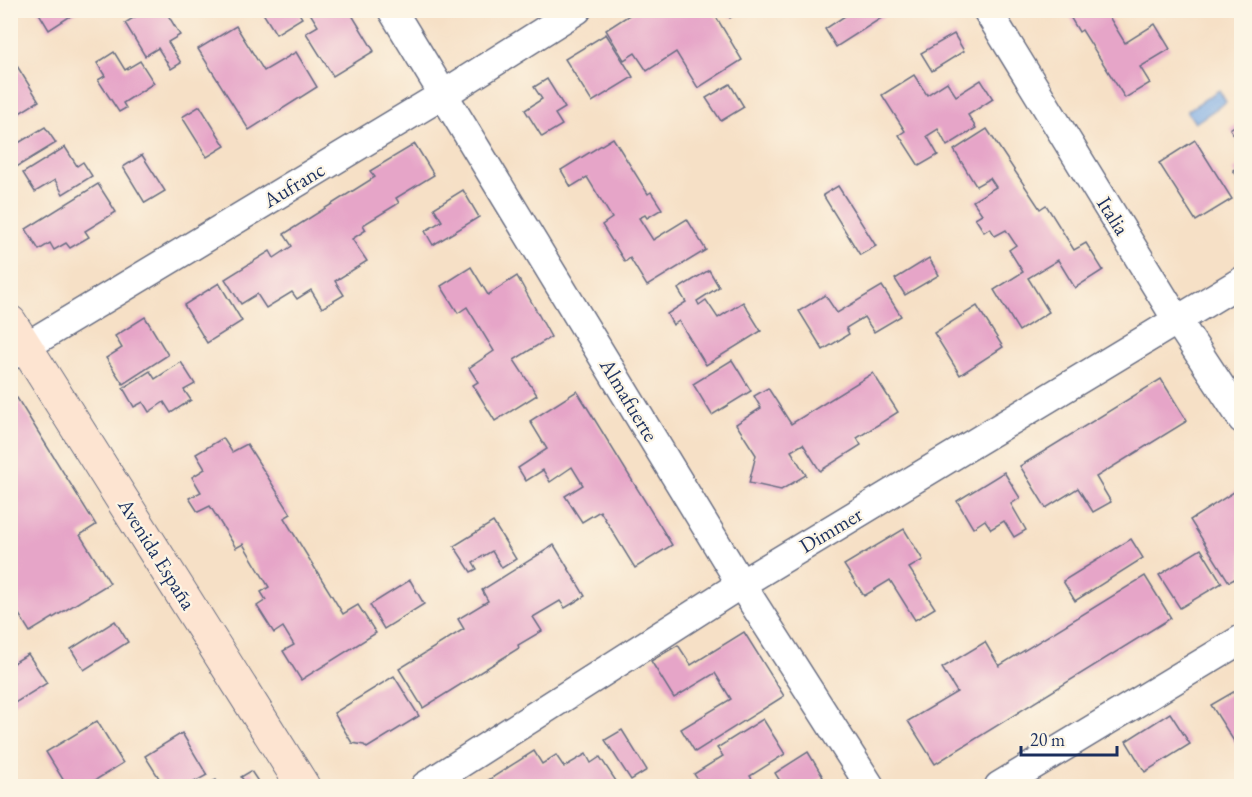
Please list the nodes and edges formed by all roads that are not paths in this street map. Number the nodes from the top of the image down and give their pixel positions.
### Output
1 (392, 10) edge
2 (577, 10) edge
3 (987, 10) edge
4 (444, 94) junction
5 (1242, 281) edge
6 (1177, 320) junction
7 (16, 342) edge
8 (1242, 419) edge
9 (741, 584) junction
10 (1242, 639) edge
11 (303, 786) edge
12 (425, 786) edge
13 (870, 786) edge
14 (999, 786) edge

1 - 4 street, Almafuerte
2 - 4 street, Aufranc
3 - 6 street, Italia
4 - 7 street, Aufranc
4 - 9 street, Almafuerte
5 - 6 street, Dimmer
6 - 8 street, Italia
6 - 9 street, Dimmer
7 - 11 main road, Avenida España
9 - 12 street, Dimmer
9 - 13 street, Almafuerte
10 - 14 street

